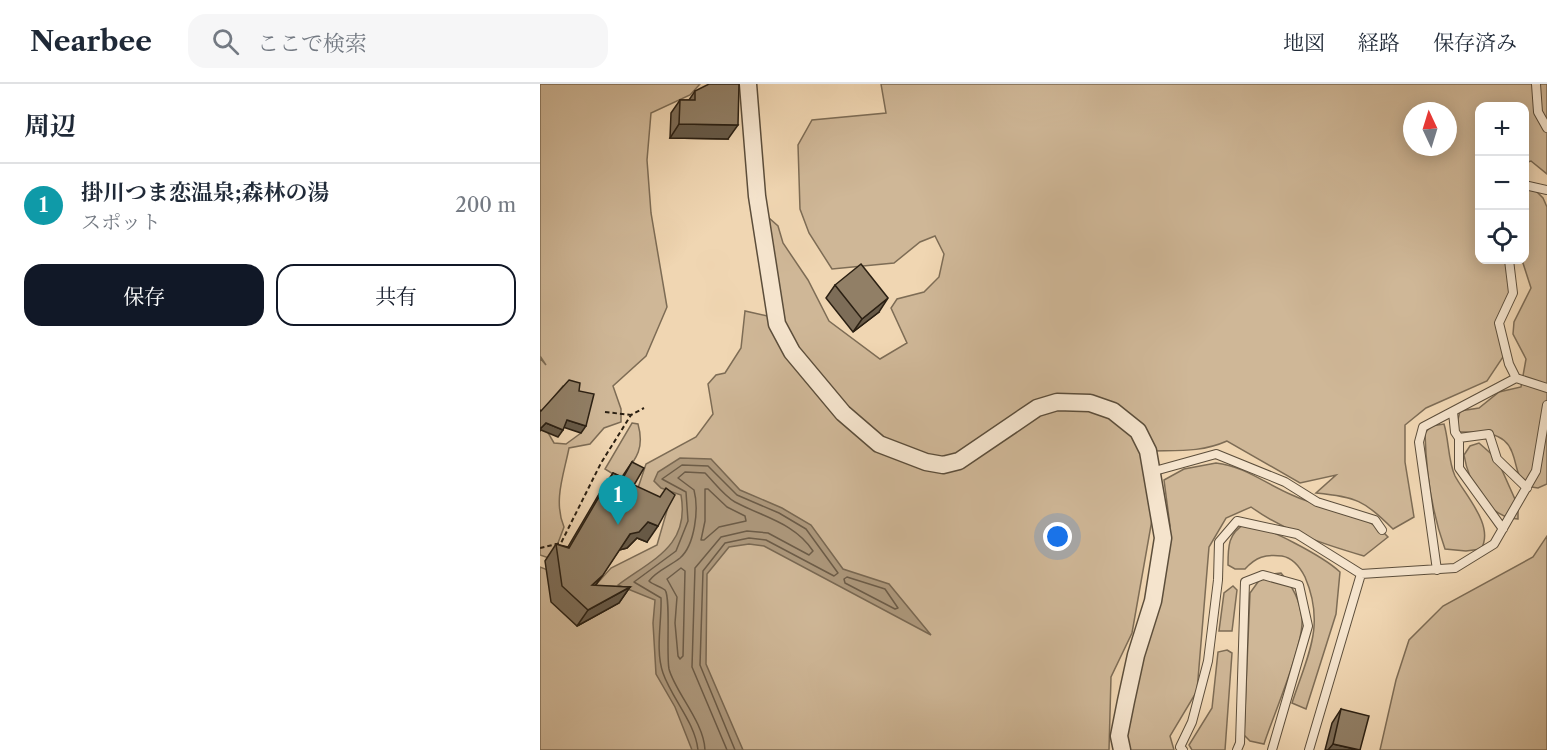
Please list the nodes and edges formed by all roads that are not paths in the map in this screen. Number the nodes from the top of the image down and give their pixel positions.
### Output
1 (747, 84) edge
2 (1536, 84) edge
3 (1547, 128) edge
4 (1529, 186) edge
5 (1547, 190) edge
6 (1509, 264) edge
7 (1516, 378) junction
8 (1547, 388) edge
9 (1547, 405) edge
10 (1453, 412) junction
11 (1459, 438) junction
12 (1151, 472) junction
13 (1527, 488) junction
14 (1382, 530) dead end
15 (1503, 530) junction
16 (1437, 570) junction
17 (1361, 574) junction
18 (1122, 750) edge
19 (1183, 750) edge
20 (1236, 750) edge
21 (1272, 750) edge
22 (1309, 750) edge

1 - 12 street
2 - 3 lane
4 - 5 lane
6 - 7 lane
7 - 8 lane
7 - 10 lane
9 - 13 lane
10 - 11 lane
10 - 16 lane
11 - 13 lane
11 - 15 lane
12 - 14 lane
12 - 18 street
13 - 15 lane
15 - 16 lane
16 - 17 lane
17 - 19 lane
17 - 22 lane
20 - 21 lane

